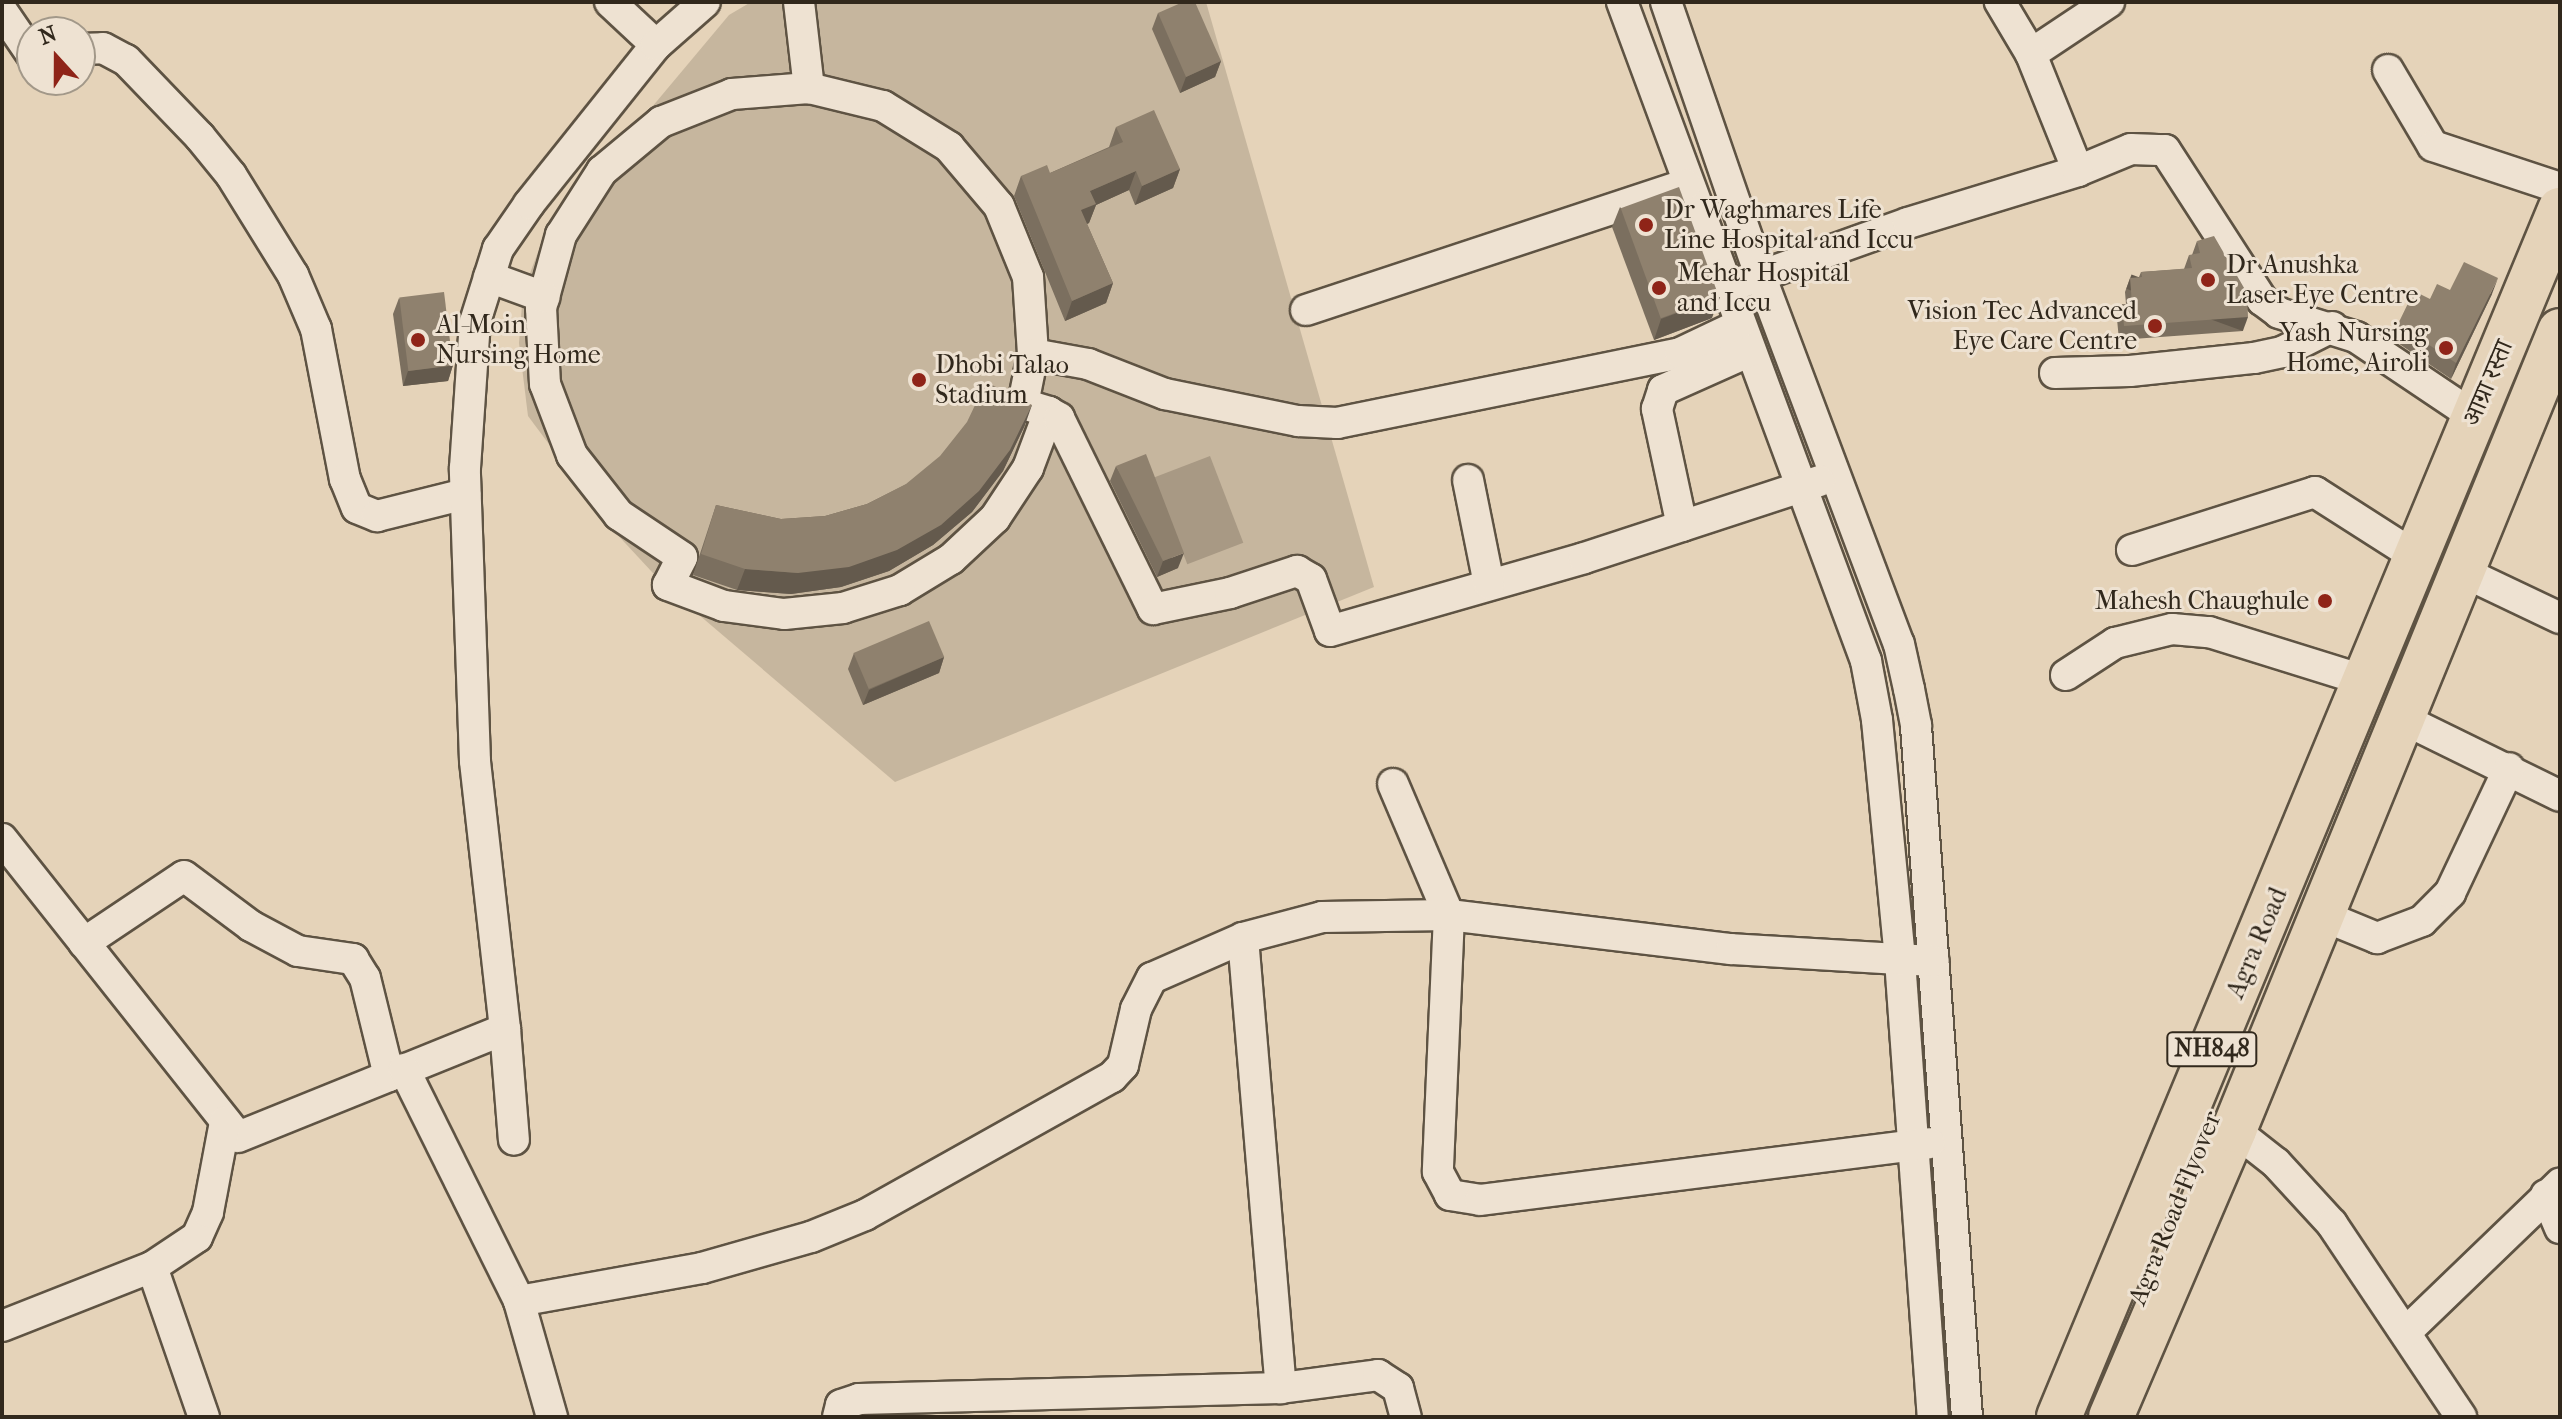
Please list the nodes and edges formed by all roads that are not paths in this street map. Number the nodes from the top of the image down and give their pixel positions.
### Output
1 (610, 2) edge
2 (705, 2) edge
3 (799, 2) edge
4 (1622, 2) edge
5 (1666, 2) edge
6 (2000, 2) edge
7 (2109, 2) edge
8 (2, 11) edge
9 (16, 32) edge
10 (656, 45) junction
11 (96, 48) edge
12 (2031, 54) junction
13 (2388, 70) dead end
14 (809, 88) junction
15 (2078, 171) junction
16 (1686, 184) junction
17 (2560, 188) edge
18 (2560, 210) edge
19 (1760, 275) junction
20 (489, 277) junction
21 (1726, 289) junction
22 (544, 297) junction
23 (1306, 310) dead end
24 (2332, 327) junction
25 (2560, 331) edge
26 (1745, 338) junction
27 (1033, 354) junction
28 (2055, 373) dead end
29 (1049, 412) junction
30 (2475, 417) junction
31 (1836, 475) junction
32 (1468, 480) dead end
33 (1804, 487) junction
34 (465, 494) junction
35 (1682, 526) junction
36 (2132, 550) dead end
37 (2415, 556) junction
38 (2461, 571) junction
39 (1489, 584) junction
40 (2560, 618) edge
41 (2395, 671) junction
42 (2066, 675) dead end
43 (2509, 768) junction
44 (1393, 784) dead end
45 (2560, 796) edge
46 (2, 839) edge
47 (1449, 915) junction
48 (2321, 915) junction
49 (1243, 938) junction
50 (84, 943) junction
51 (1900, 960) junction
52 (1934, 961) junction
53 (505, 1029) junction
54 (397, 1072) junction
55 (225, 1122) junction
56 (2234, 1130) junction
57 (514, 1140) dead end
58 (1947, 1142) junction
59 (1910, 1143) junction
60 (2553, 1190) edge
61 (2560, 1228) edge
62 (152, 1267) junction
63 (519, 1301) junction
64 (2, 1326) edge
65 (2406, 1332) junction
66 (1281, 1388) junction
67 (204, 1417) edge
68 (552, 1417) edge
69 (838, 1417) edge
70 (1406, 1417) edge
71 (1933, 1417) edge
72 (1967, 1417) edge
73 (2059, 1417) edge
74 (2089, 1417) edge
75 (2111, 1417) edge
76 (2461, 1417) edge

1 - 10 street
2 - 10 street
3 - 14 street
4 - 16 street
5 - 19 street
6 - 12 street
7 - 12 street
8 - 9 street
10 - 20 street
11 - 34 street
12 - 15 street
13 - 17 street
14 - 22 street
14 - 27 street
15 - 19 street
15 - 24 street
16 - 21 street
16 - 23 street
18 - 30 highway, आग्रा रस्ता / NH848
19 - 21 street
19 - 31 street
20 - 22 street
20 - 34 street
21 - 26 street
22 - 29 street
24 - 28 street
24 - 30 street
25 - 38 highway, आग्रा रस्ता / NH848
26 - 27 street
26 - 33 street
26 - 35 street
27 - 29 street
29 - 39 street
30 - 37 highway, आग्रा रस्ता / NH848
31 - 33 street
31 - 52 street
32 - 39 street
33 - 35 street
33 - 51 street
34 - 53 street
35 - 39 street
36 - 37 street
37 - 41 highway, Agra Road / NH848
38 - 40 street
38 - 41 highway, Agra Road / NH848
41 - 42 street
41 - 43 street
41 - 48 highway, Agra Road / NH848
41 - 73 highway, Agra Road / NH848
41 - 74 highway, Agra Road Flyover
43 - 45 street
43 - 48 street
44 - 47 street
46 - 50 street
47 - 49 street
47 - 51 street
47 - 59 street
48 - 56 highway, Agra Road / NH848
49 - 63 street
49 - 66 street
50 - 54 street
50 - 55 street
51 - 52 street
51 - 59 street
52 - 58 street
53 - 54 street
53 - 57 street
54 - 55 street
54 - 63 street
55 - 62 street
56 - 65 street
56 - 75 highway, Agra Road / NH848
58 - 59 street
58 - 72 street
59 - 71 street
60 - 61 street
60 - 65 street
62 - 64 street
62 - 67 street
63 - 68 street
65 - 76 street
66 - 69 street
66 - 70 street

